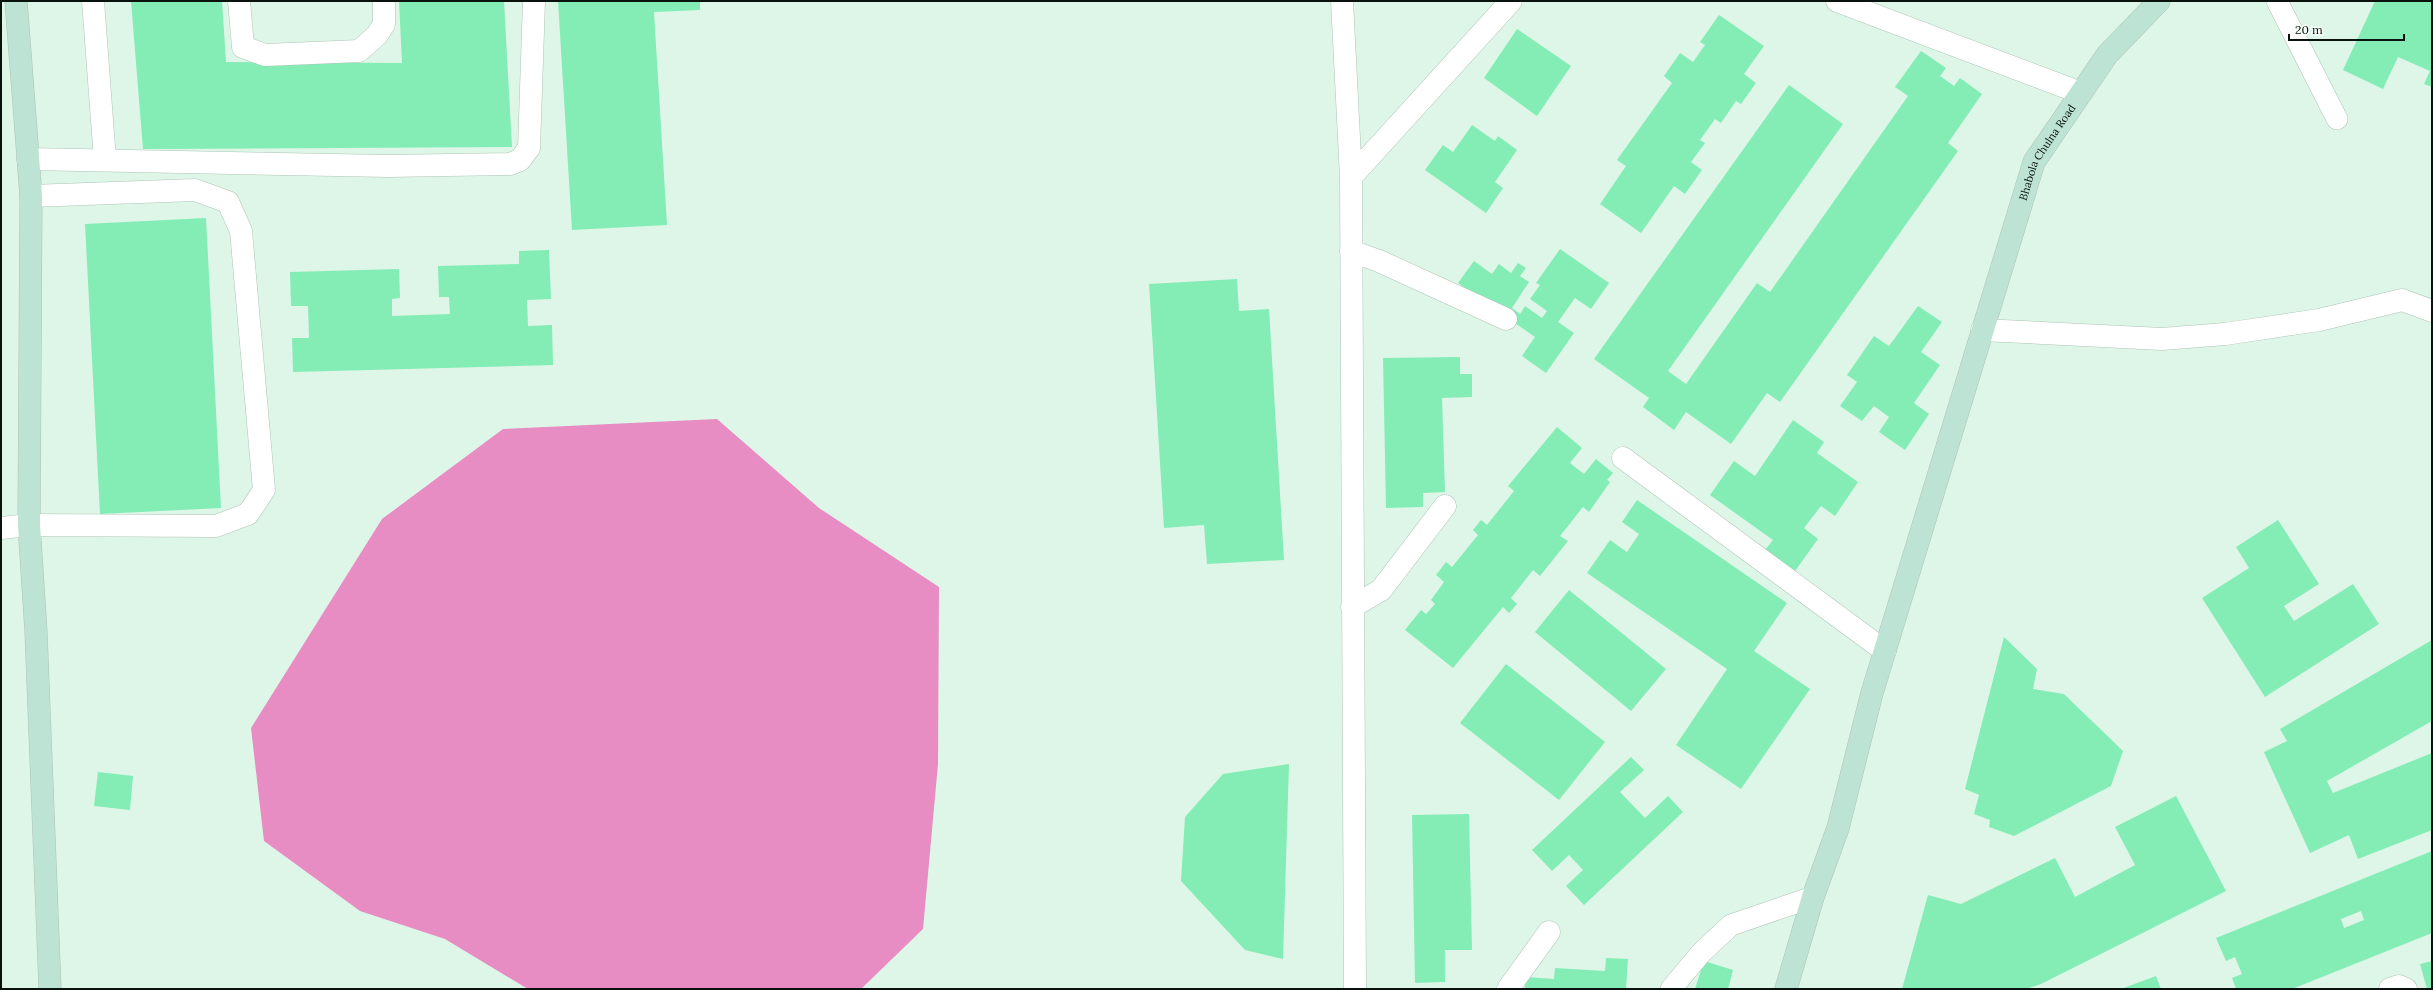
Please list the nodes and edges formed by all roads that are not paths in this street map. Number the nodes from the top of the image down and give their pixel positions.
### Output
1 (16, 1) edge
2 (93, 1) edge
3 (239, 1) edge
4 (384, 1) edge
5 (534, 1) edge
6 (1342, 1) edge
7 (1511, 1) edge
8 (1837, 1) edge
9 (2159, 1) edge
10 (2277, 1) edge
11 (2081, 93) junction
12 (2337, 119) dead end
13 (28, 159) junction
14 (105, 160) junction
15 (1351, 177) junction
16 (31, 196) junction
17 (1350, 251) junction
18 (2432, 312) edge
19 (1506, 319) dead end
20 (1982, 330) junction
21 (1623, 458) dead end
22 (1445, 506) dead end
23 (29, 525) junction
24 (1, 528) edge
25 (1352, 607) junction
26 (1885, 651) junction
27 (1813, 897) junction
28 (1549, 932) dead end
29 (50, 989) edge
30 (1355, 989) edge
31 (1508, 989) edge
32 (1671, 989) edge
33 (1786, 989) edge
34 (2390, 989) edge
35 (2406, 989) edge

1 - 13 street
2 - 14 street
3 - 4 street
5 - 14 street
6 - 15 street
7 - 15 street
8 - 11 street
9 - 11 street, Bhabola Chulna Road
10 - 12 lane
11 - 20 street, Bhabola Chulna Road
13 - 14 street
13 - 16 street
15 - 17 street
16 - 23 street
16 - 23 street
17 - 19 street
17 - 25 street
18 - 20 street
20 - 26 street, Bhabola Chulna Road
21 - 26 street
22 - 25 street
23 - 24 street
23 - 29 street
25 - 30 street
26 - 27 street, Bhabola Chulna Road
27 - 32 lane
27 - 33 street, Bhabola Chulna Road
28 - 31 street
34 - 35 street

